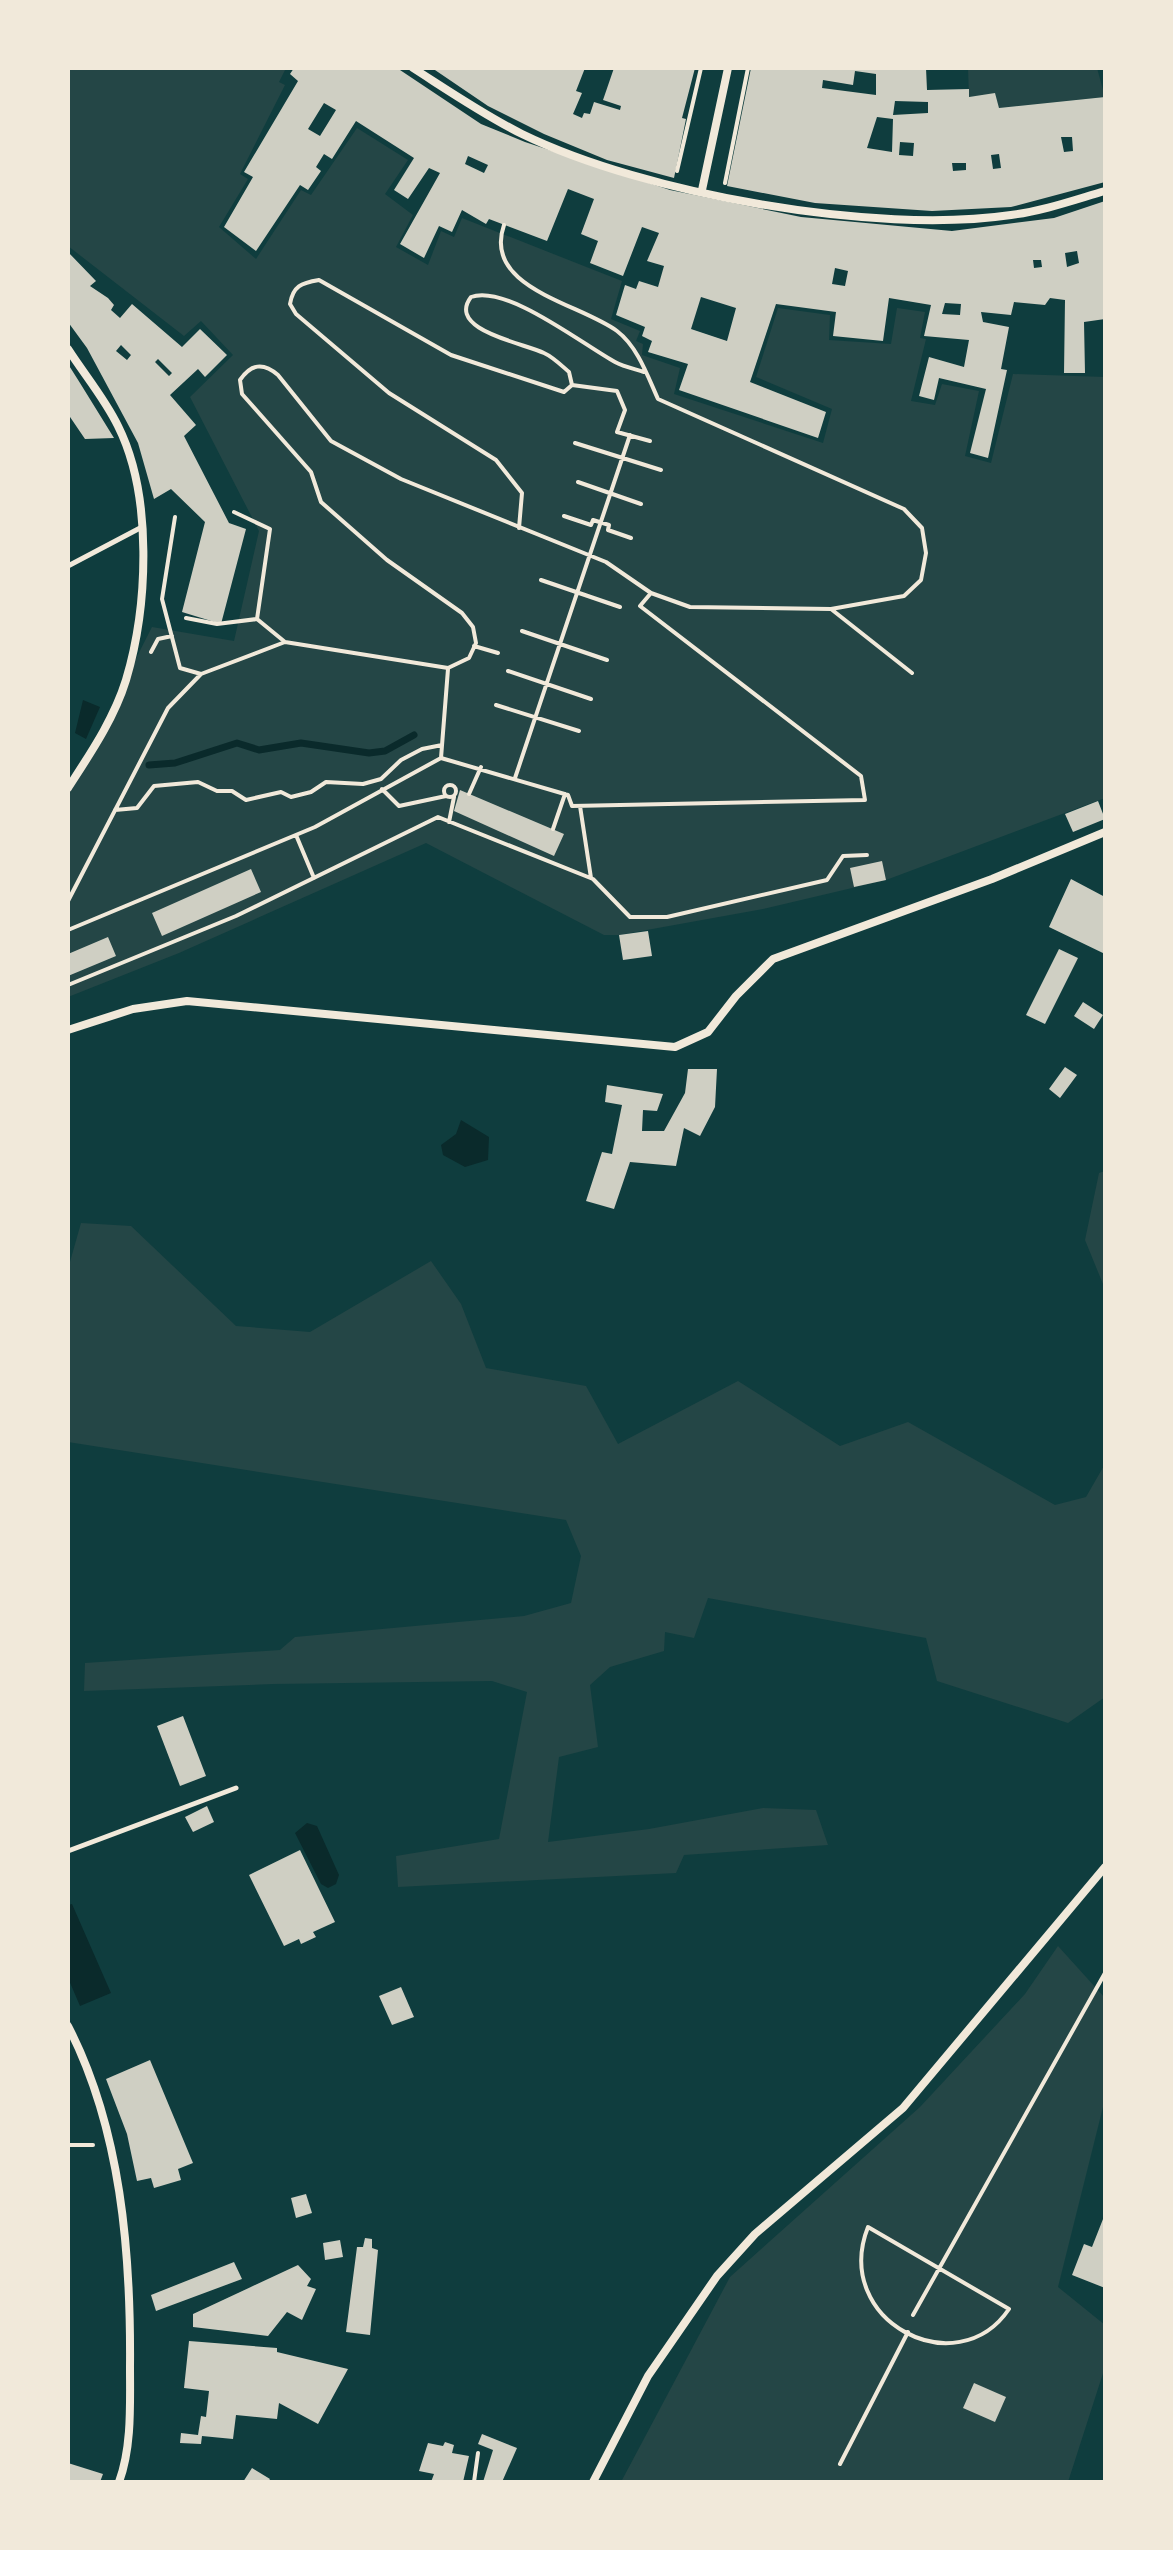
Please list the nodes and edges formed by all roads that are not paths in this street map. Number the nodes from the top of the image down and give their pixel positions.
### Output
1 (413, 68) edge
2 (728, 68) edge
3 (702, 190) junction
4 (1105, 191) edge
5 (68, 349) edge
6 (143, 526) junction
7 (68, 566) edge
8 (68, 788) edge
9 (1105, 832) edge
10 (68, 1030) edge
11 (236, 1788) dead end
12 (68, 1851) edge
13 (1105, 1867) edge
14 (68, 2026) edge
15 (119, 2482) edge
16 (593, 2482) edge

1 - 3 street
2 - 3 street
3 - 4 street
5 - 6 street
6 - 7 lane
6 - 8 street
9 - 10 street
11 - 12 lane
13 - 16 street
14 - 15 street

